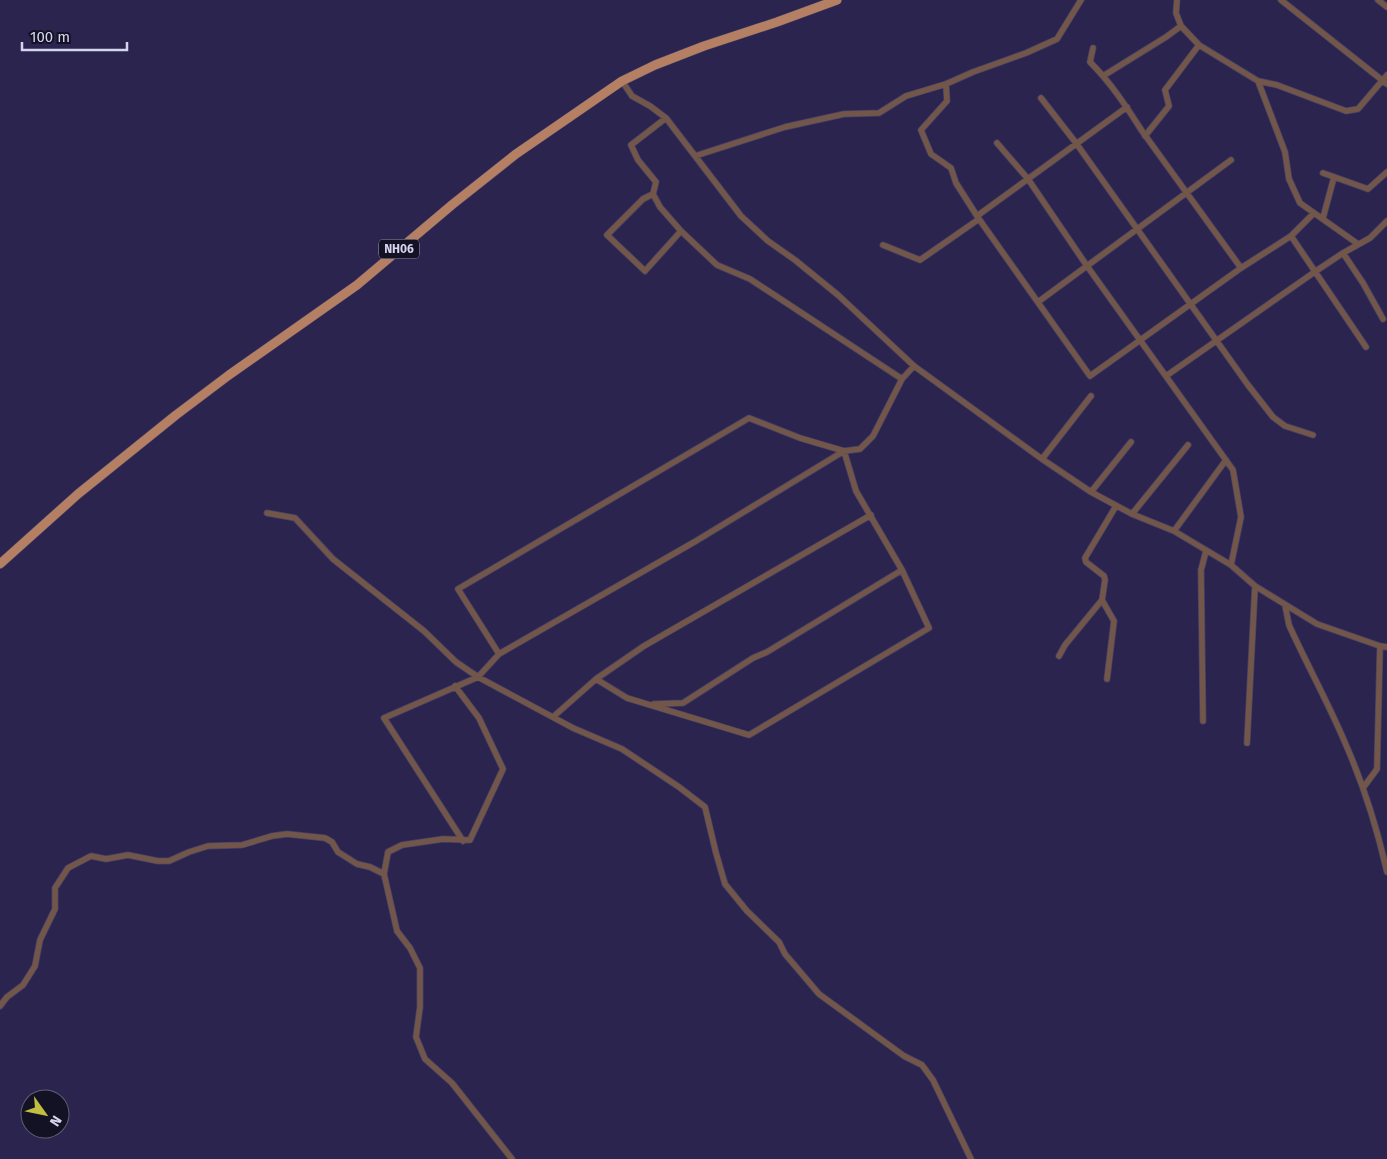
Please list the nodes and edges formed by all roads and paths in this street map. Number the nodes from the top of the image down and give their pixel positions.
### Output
1 (837, 0) edge
2 (1081, 0) edge
3 (1177, 0) edge
4 (1281, 0) edge
5 (1378, 0) edge
6 (1387, 7) edge
7 (1181, 26) junction
8 (1199, 45) junction
9 (1093, 48) dead end
10 (1387, 75) edge
11 (1103, 76) junction
12 (1258, 81) junction
13 (622, 82) junction
14 (1384, 82) edge
15 (946, 84) junction
16 (1041, 98) dead end
17 (1127, 107) junction
18 (666, 118) junction
19 (1145, 136) junction
20 (1076, 142) junction
21 (997, 144) dead end
22 (695, 156) junction
23 (1231, 160) dead end
24 (1387, 172) edge
25 (1323, 173) dead end
26 (1334, 177) junction
27 (1028, 178) junction
28 (653, 194) junction
29 (1186, 194) junction
30 (1314, 212) junction
31 (978, 218) junction
32 (1323, 218) junction
33 (1385, 222) edge
34 (1137, 229) junction
35 (1387, 230) edge
36 (681, 231) junction
37 (1291, 236) junction
38 (1358, 244) junction
39 (883, 245) dead end
40 (1343, 253) junction
41 (1087, 266) junction
42 (1241, 268) junction
43 (1316, 271) junction
44 (1038, 302) junction
45 (1190, 304) junction
46 (1383, 318) dead end
47 (1217, 339) junction
48 (1140, 341) junction
49 (1366, 347) dead end
50 (914, 366) junction
51 (1166, 376) junction
52 (902, 379) junction
53 (1091, 396) dead end
54 (1313, 435) dead end
55 (1131, 442) dead end
56 (1188, 445) dead end
57 (844, 451) junction
58 (1042, 459) junction
59 (1226, 460) junction
60 (1091, 492) junction
61 (1116, 506) junction
62 (267, 513) dead end
63 (1132, 514) junction
64 (871, 515) junction
65 (1174, 531) junction
66 (1206, 551) junction
67 (0, 564) edge
68 (1231, 565) junction
69 (902, 570) junction
70 (1255, 586) junction
71 (1102, 600) junction
72 (1285, 605) junction
73 (1384, 647) edge
74 (499, 654) junction
75 (1060, 656) dead end
76 (478, 677) junction
77 (596, 679) junction
78 (1107, 679) dead end
79 (456, 686) junction
80 (650, 705) junction
81 (553, 717) junction
82 (1203, 721) dead end
83 (1247, 742) dead end
84 (1363, 788) junction
85 (463, 840) junction
86 (1387, 872) edge
87 (384, 874) junction
88 (0, 1006) edge
89 (512, 1159) edge
90 (971, 1159) edge

1 - 13 main road, NH06
2 - 15 street
3 - 7 street
4 - 14 street
5 - 6 street
7 - 8 street
7 - 11 street
8 - 12 street
8 - 19 street
9 - 11 street
10 - 14 street
11 - 17 street
12 - 14 street
12 - 30 street
13 - 18 street
13 - 67 main road, NH06
15 - 22 street
15 - 31 street
16 - 20 street
17 - 19 street
17 - 20 street
18 - 22 street
18 - 28 street
19 - 29 street
20 - 27 street
20 - 34 street
21 - 27 street
22 - 50 street
23 - 29 street
24 - 26 street
25 - 26 street
26 - 32 street
27 - 31 street
27 - 41 street
28 - 36 street
28 - 36 street
29 - 34 street
29 - 42 street
30 - 32 street
30 - 37 street
31 - 39 street
31 - 44 street
32 - 38 street
33 - 35 street
33 - 38 street
34 - 41 street
34 - 45 street
36 - 52 street
37 - 42 street
37 - 43 street
38 - 40 street
40 - 43 street
40 - 46 street
41 - 44 street
41 - 48 street
42 - 45 street
43 - 47 street
43 - 49 street
44 - 48 street
45 - 47 street
45 - 48 street
47 - 51 street
47 - 54 street
48 - 51 street
50 - 52 street
50 - 58 street
51 - 59 street
52 - 57 street
53 - 58 street
55 - 60 street
56 - 63 street
57 - 64 street
57 - 74 street
57 - 74 street
58 - 60 street
59 - 65 street
59 - 68 street
60 - 61 street
61 - 63 street
61 - 71 street
62 - 76 street
63 - 65 street
64 - 69 street
64 - 77 street
65 - 66 street
66 - 68 street
66 - 82 street
68 - 70 street
69 - 80 street
69 - 80 street
70 - 72 street
70 - 83 street
71 - 75 street
71 - 78 street
72 - 73 street
72 - 84 street
73 - 84 street
74 - 76 street
76 - 79 street
76 - 81 street
77 - 80 street
77 - 81 street
79 - 85 street
79 - 85 street
81 - 90 street
84 - 86 street
85 - 87 street
87 - 88 street
87 - 89 street

